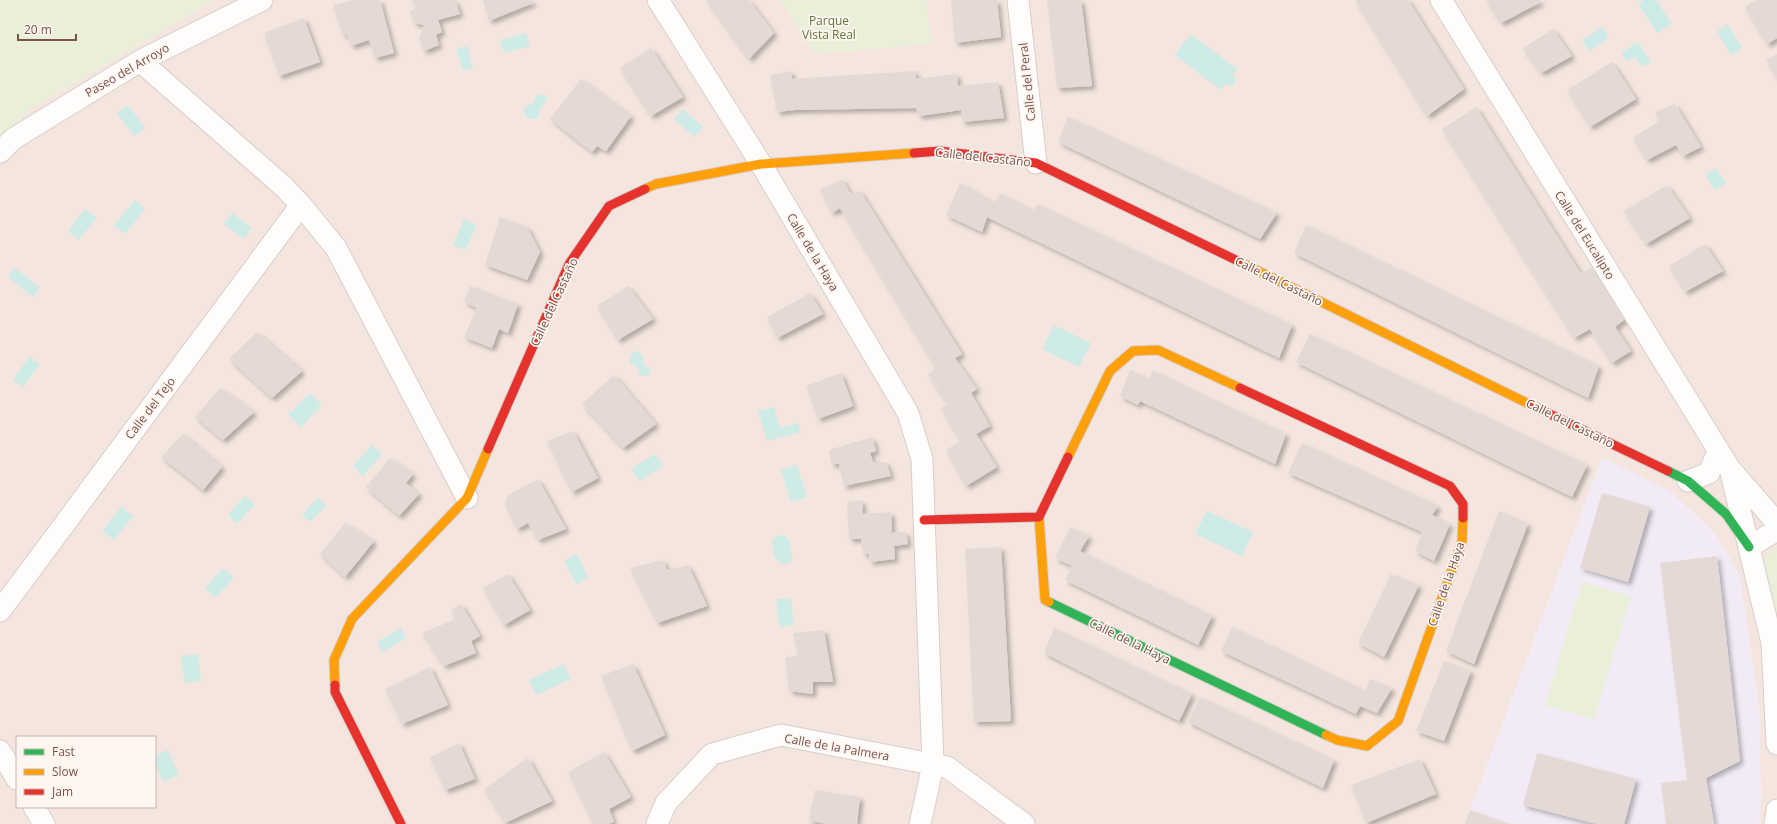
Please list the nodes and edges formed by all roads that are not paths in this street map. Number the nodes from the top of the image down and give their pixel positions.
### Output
1 (262, 0) edge
2 (658, 0) edge
3 (1018, 0) edge
4 (1441, 0) edge
5 (140, 61) junction
6 (0, 152) edge
7 (1036, 163) junction
8 (761, 164) junction
9 (301, 205) junction
10 (1718, 451) junction
11 (1730, 470) junction
12 (1688, 481) junction
13 (467, 498) junction
14 (1039, 518) junction
15 (924, 520) junction
16 (1777, 523) edge
17 (1777, 530) edge
18 (1749, 547) junction
19 (0, 611) edge
20 (1777, 744) edge
21 (0, 752) edge
22 (933, 765) junction
23 (16, 777) edge
24 (35, 808) edge
25 (1777, 810) edge
26 (44, 824) edge
27 (401, 824) edge
28 (657, 824) edge
29 (920, 824) edge
30 (1024, 824) edge
31 (1775, 824) edge

1 - 5 street, Paseo del Arroyo
2 - 8 street, Calle de la Haya
3 - 7 street, Calle del Peral
4 - 10 street, Calle del Eucalipto
5 - 6 street, Paseo del Arroyo
5 - 9 street
7 - 8 street, Calle del Castaño
7 - 12 street, Calle del Castaño
8 - 13 street, Calle del Castaño
8 - 15 street, Calle de la Haya
9 - 13 street
9 - 19 street, Calle del Tejo
10 - 11 street, Calle del Eucalipto
10 - 12 street
11 - 16 street
11 - 18 street
12 - 18 street, Calle del Castaño
13 - 27 street, Calle del Castaño
14 - 14 street, Calle de la Haya
14 - 15 street
15 - 22 street, Calle de la Haya
17 - 18 street
18 - 20 street
21 - 23 street
22 - 28 street, Calle de la Palmera
22 - 29 street, Calle de la Haya
22 - 30 street
24 - 26 street
25 - 31 street

